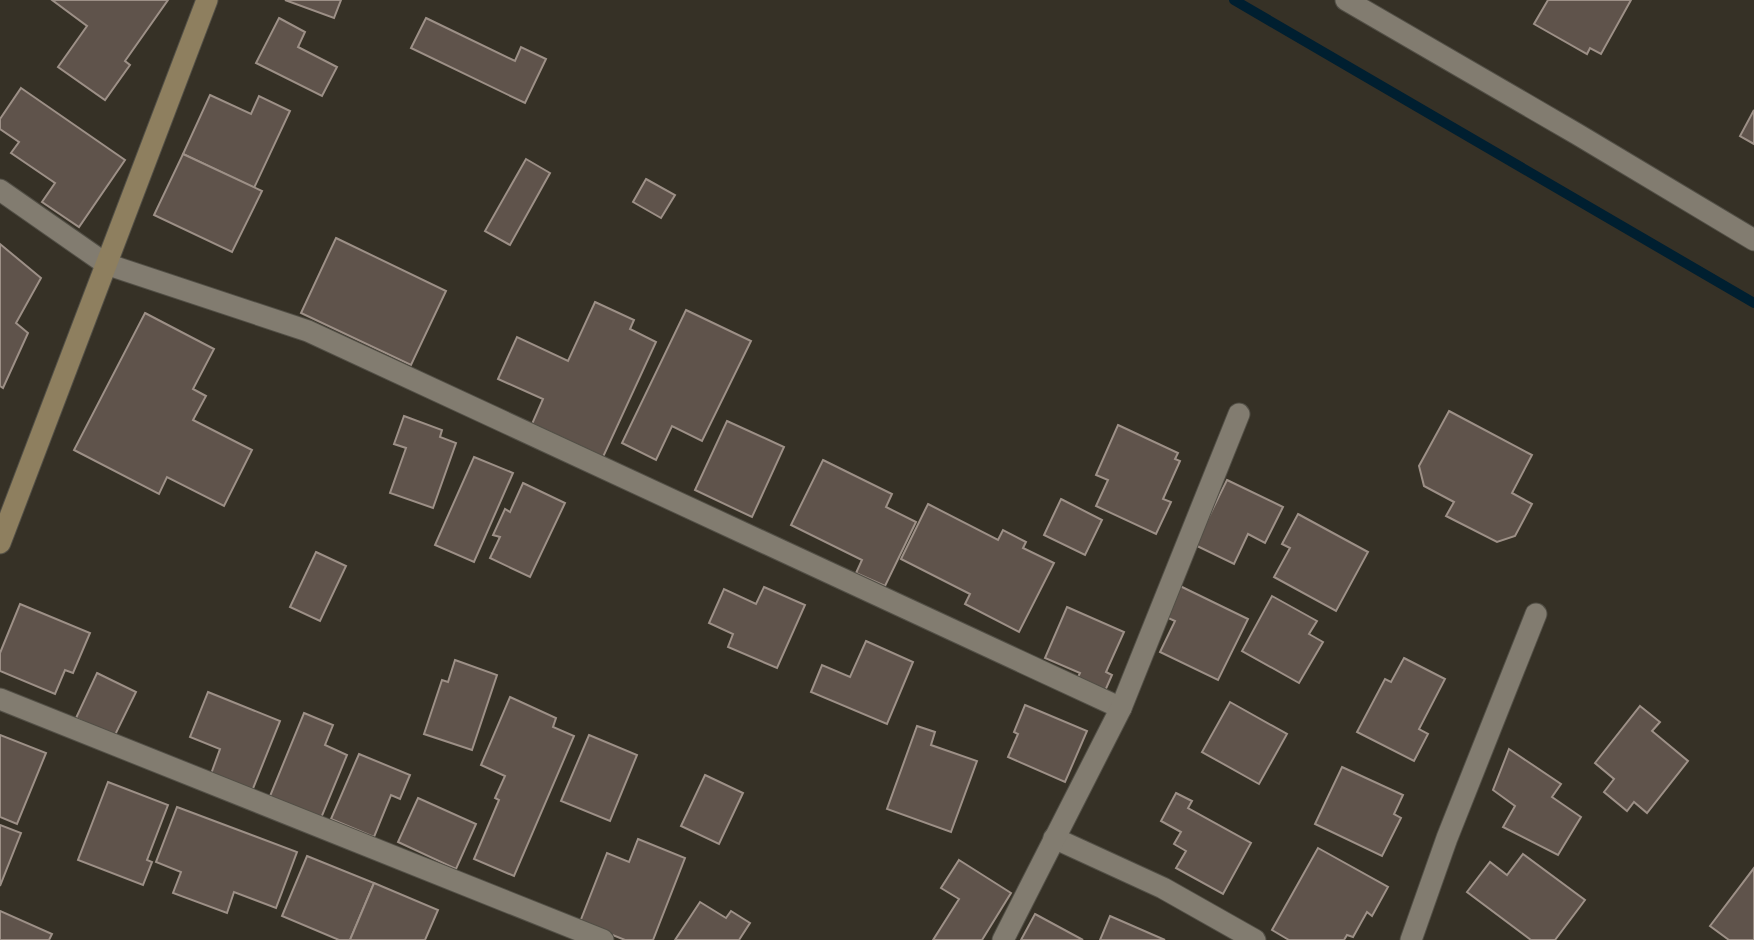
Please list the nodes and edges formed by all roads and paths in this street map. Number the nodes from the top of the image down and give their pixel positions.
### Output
1 (207, 0) edge
2 (1346, 0) edge
3 (0, 190) edge
4 (1754, 240) edge
5 (106, 264) junction
6 (1238, 414) dead end
7 (0, 543) edge
8 (1536, 614) dead end
9 (0, 699) edge
10 (1121, 708) junction
11 (1054, 838) junction
12 (603, 940) edge
13 (1003, 940) edge
14 (1255, 940) edge
15 (1411, 940) edge

1 - 5 street
2 - 4 street
3 - 5 street
5 - 7 street
5 - 10 street
6 - 10 street
8 - 15 street
9 - 12 street
10 - 11 street
11 - 13 street
11 - 14 street

